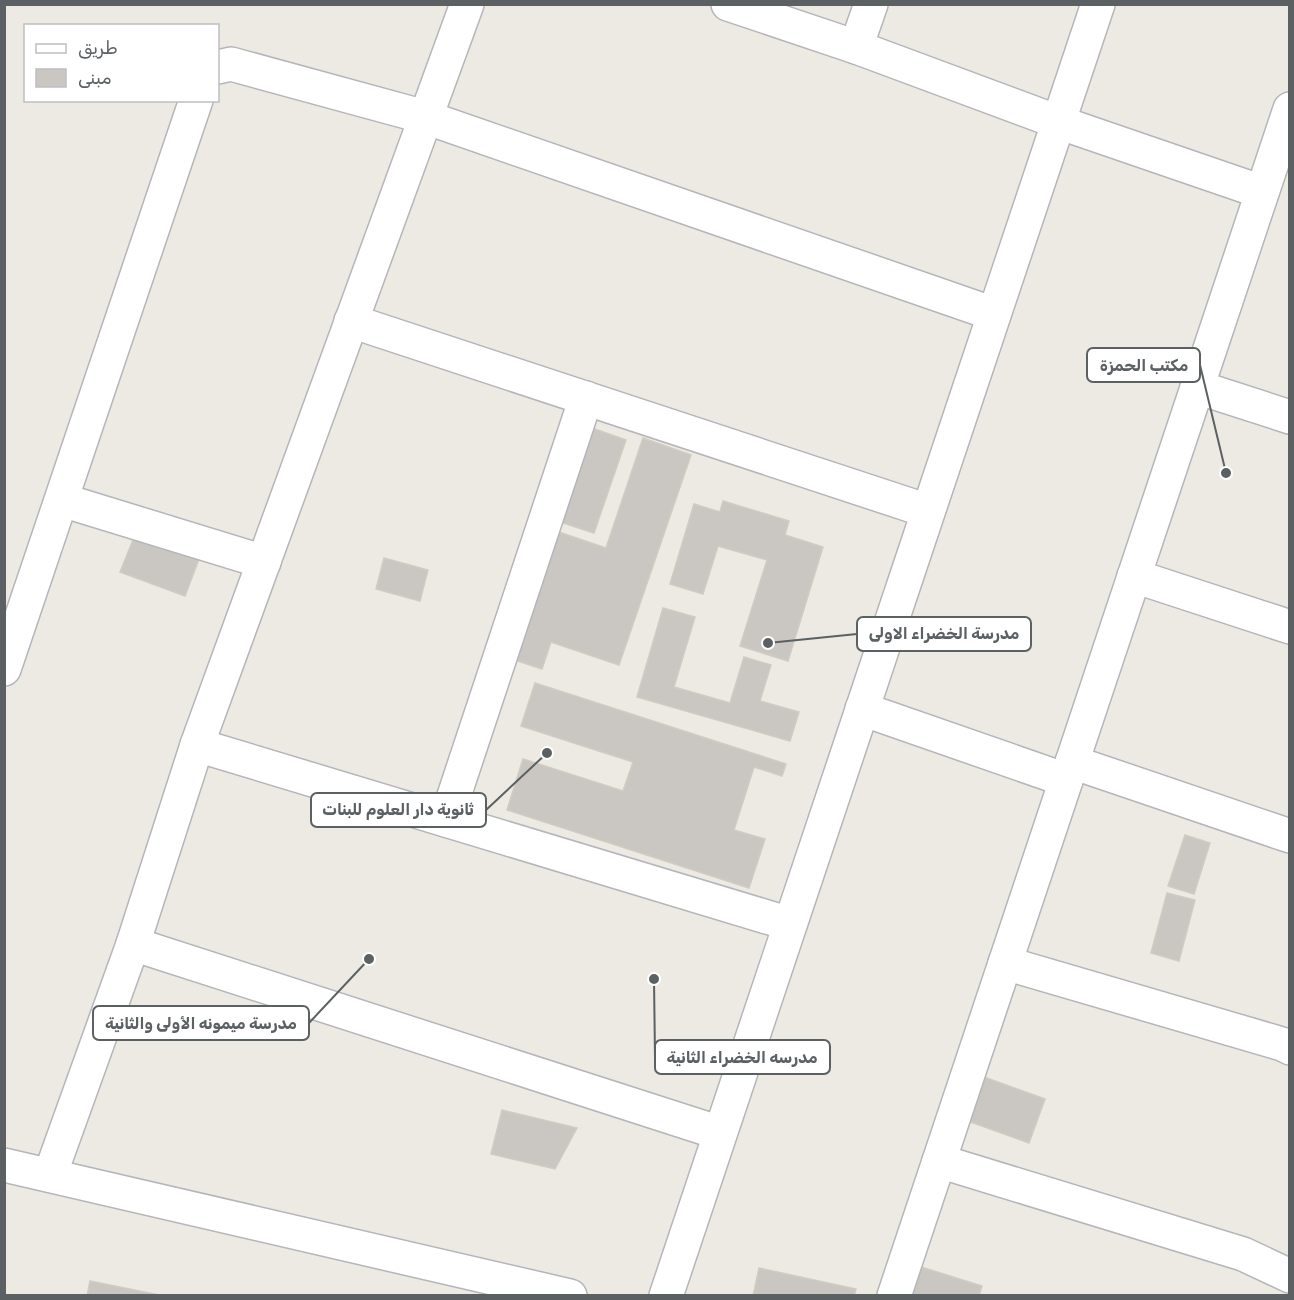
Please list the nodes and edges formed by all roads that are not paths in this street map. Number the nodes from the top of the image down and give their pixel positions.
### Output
1 (467, 4) edge
2 (728, 4) edge
3 (871, 4) edge
4 (1098, 4) edge
5 (856, 47) junction
6 (219, 67) edge
7 (195, 102) edge
8 (1290, 109) edge
9 (425, 117) junction
10 (1058, 122) junction
11 (1262, 192) junction
12 (994, 314) junction
13 (351, 321) junction
14 (1197, 387) junction
15 (586, 398) junction
16 (1290, 417) edge
17 (62, 500) junction
18 (928, 511) junction
19 (264, 562) junction
20 (1134, 576) junction
21 (1290, 627) edge
22 (5, 668) edge
23 (862, 709) junction
24 (197, 745) junction
25 (1069, 771) junction
26 (446, 820) junction
27 (1290, 836) edge
28 (790, 924) junction
29 (133, 944) junction
30 (1005, 963) junction
31 (1290, 1048) edge
32 (720, 1133) junction
33 (939, 1161) junction
34 (4, 1165) edge
35 (50, 1175) junction
36 (1290, 1276) edge
37 (570, 1296) edge
38 (666, 1296) edge
39 (894, 1296) edge

1 - 9 street
2 - 5 street
3 - 5 street
4 - 10 street
5 - 10 street
6 - 9 street
7 - 17 street
8 - 11 street
9 - 12 street
9 - 13 street
10 - 11 street
10 - 12 street
11 - 14 street
12 - 18 street
13 - 15 street
13 - 19 street
14 - 16 street
14 - 20 street
15 - 18 street
15 - 26 street
17 - 19 street
17 - 22 street
18 - 23 street
19 - 24 street
20 - 21 street
20 - 25 street
23 - 25 street
23 - 28 street
24 - 26 street
24 - 29 street
25 - 27 street
25 - 30 street
26 - 28 street
28 - 32 street
29 - 32 street
29 - 35 street
30 - 31 street
30 - 33 street
32 - 38 street
33 - 36 street
33 - 39 street
34 - 35 street
35 - 37 street

